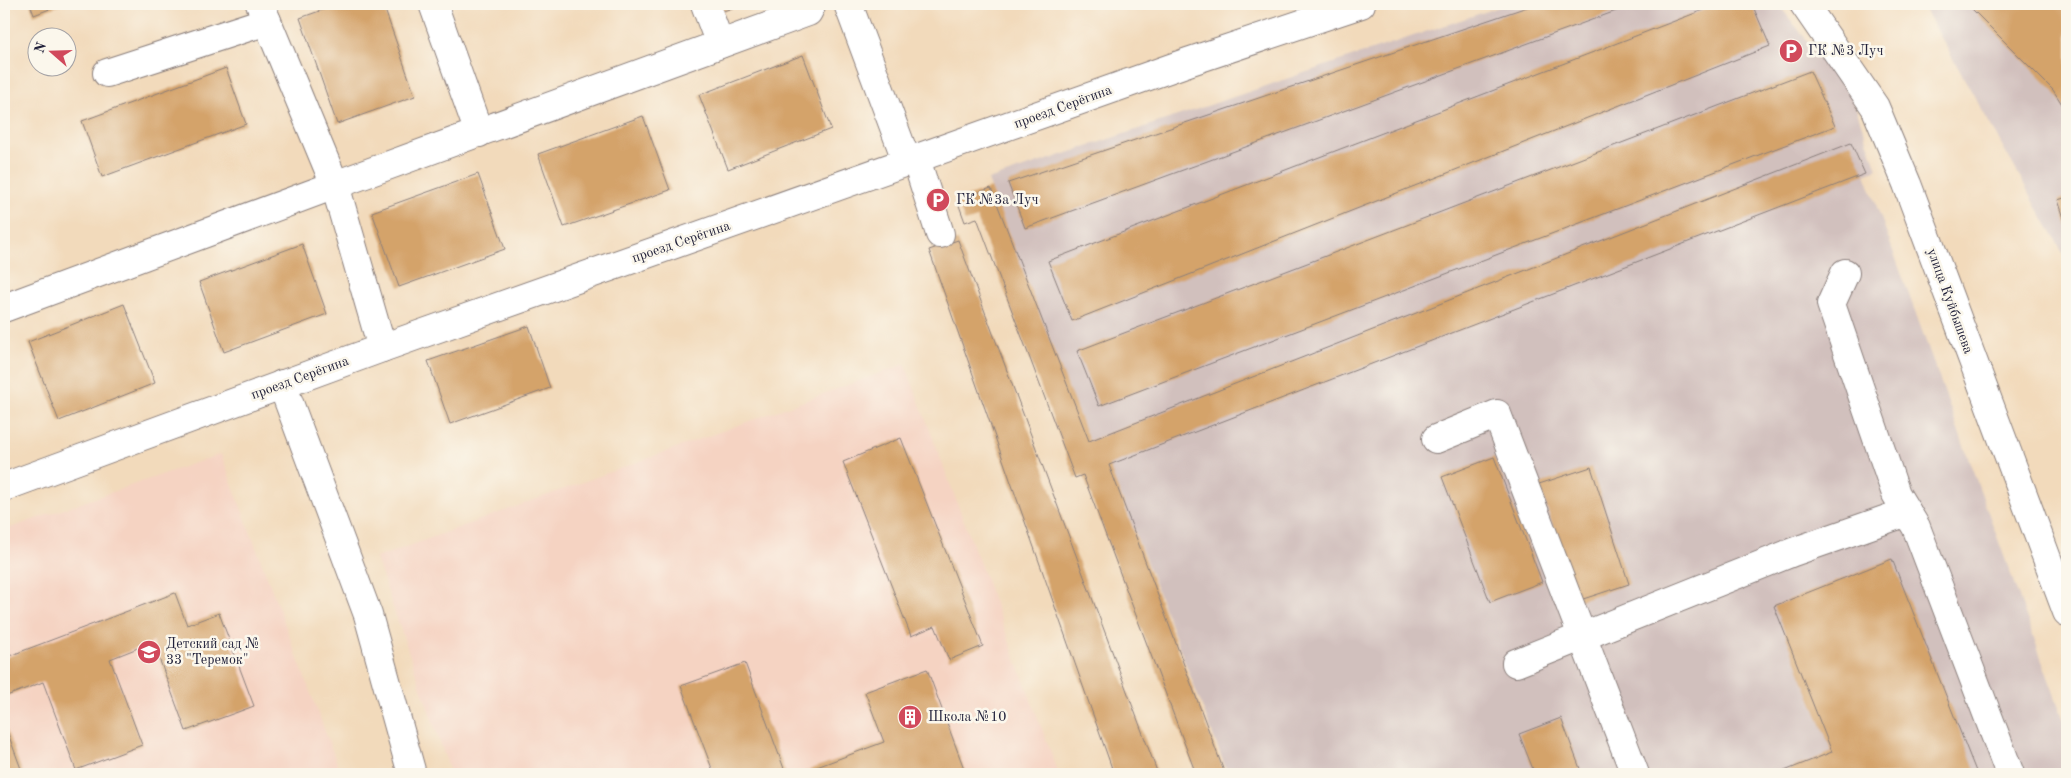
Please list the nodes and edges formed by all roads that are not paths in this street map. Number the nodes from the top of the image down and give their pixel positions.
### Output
1 (433, 4) edge
2 (705, 4) edge
3 (812, 4) edge
4 (848, 4) edge
5 (1361, 4) edge
6 (1804, 4) edge
7 (264, 12) edge
8 (720, 44) junction
9 (107, 73) dead end
10 (479, 133) junction
11 (911, 161) junction
12 (335, 185) junction
13 (940, 234) dead end
14 (1846, 273) dead end
15 (4, 308) edge
16 (382, 348) junction
17 (282, 384) junction
18 (1436, 439) dead end
19 (4, 487) edge
20 (1907, 512) junction
21 (2067, 612) edge
22 (1582, 636) junction
23 (1516, 662) dead end
24 (412, 774) edge
25 (1635, 774) edge
26 (2010, 774) edge

1 - 10 street
2 - 8 street
3 - 8 street
4 - 11 street
5 - 11 street, проезд Серёгина
6 - 21 street, улица Куйбышева
7 - 9 street
7 - 12 street
8 - 10 street
10 - 12 street
11 - 13 street
11 - 16 street, проезд Серёгина
12 - 15 street
12 - 16 street
14 - 20 street
16 - 17 street, проезд Серёгина
17 - 19 street, проезд Серёгина
17 - 24 street
18 - 22 street
20 - 22 street
20 - 26 street
22 - 23 street
22 - 25 street

